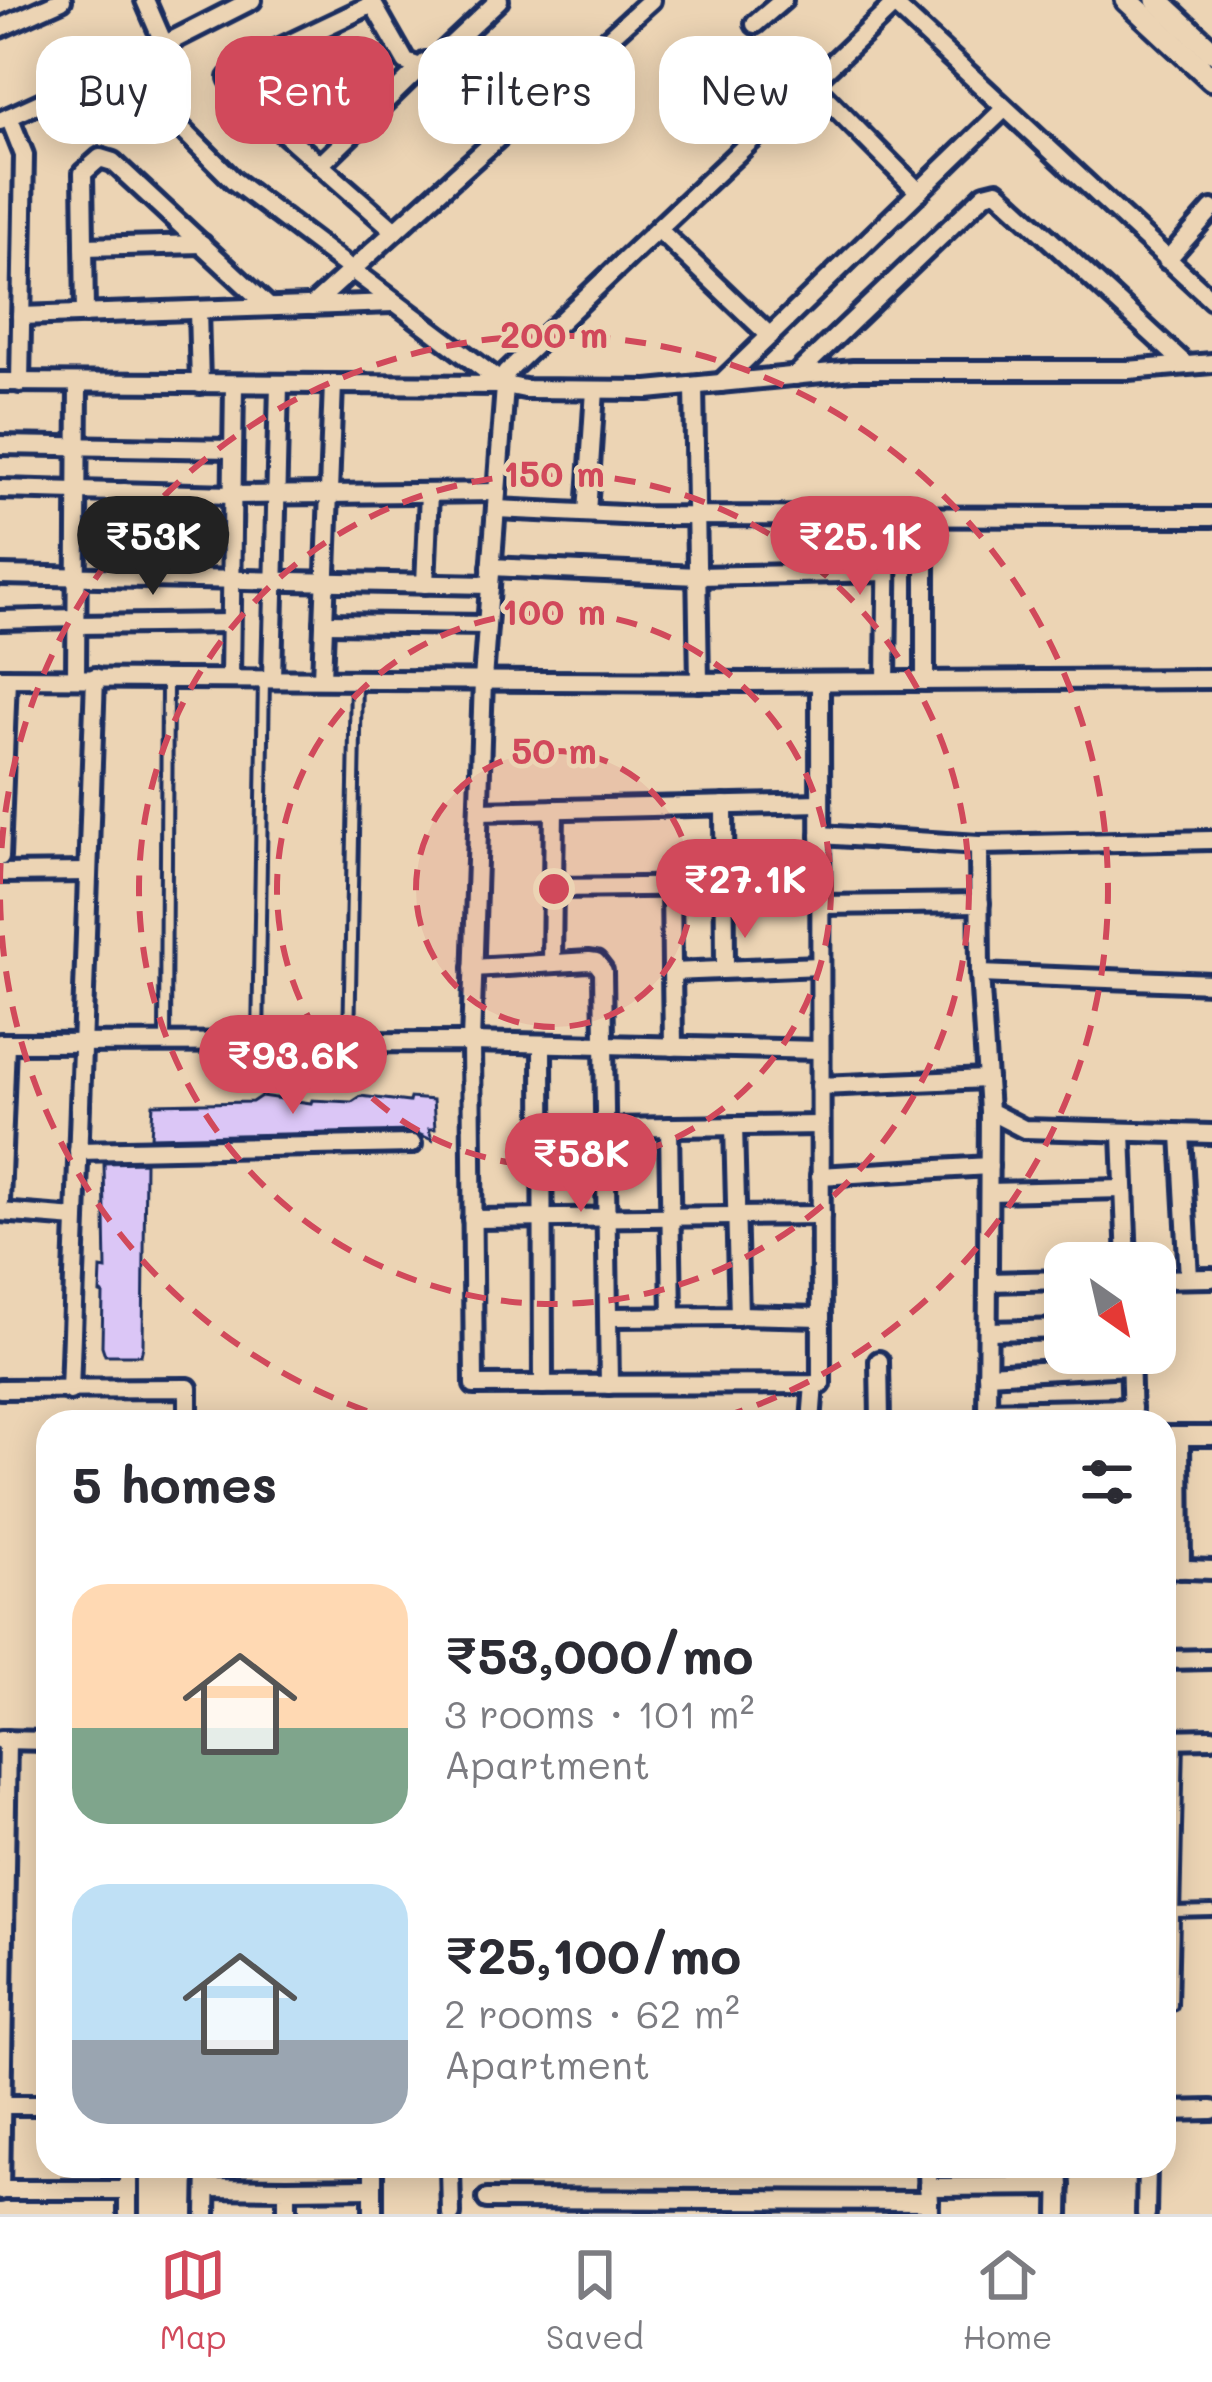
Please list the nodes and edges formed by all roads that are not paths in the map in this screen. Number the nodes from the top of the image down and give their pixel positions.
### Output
1 (62, 0) edge
2 (146, 0) edge
3 (251, 0) edge
4 (499, 0) edge
5 (651, 0) edge
6 (783, 0) edge
7 (1126, 0) edge
8 (1157, 0) edge
9 (891, 2) edge
10 (755, 24) dead end
11 (0, 28) edge
12 (161, 36) edge
13 (180, 36) edge
14 (457, 36) edge
15 (611, 36) edge
16 (1212, 51) edge
17 (832, 62) edge
18 (418, 63) edge
19 (418, 71) edge
20 (1212, 79) edge
21 (36, 104) edge
22 (832, 104) edge
23 (1003, 110) junction
24 (4, 119) edge
25 (191, 138) edge
26 (491, 144) edge
27 (747, 144) edge
28 (320, 165) junction
29 (919, 192) junction
30 (1212, 209) edge
31 (658, 229) junction
32 (395, 231) junction
33 (202, 244) junction
34 (84, 247) junction
35 (1167, 260) junction
36 (350, 271) junction
37 (1212, 300) edge
38 (394, 303) junction
39 (312, 306) junction
40 (269, 307) junction
41 (198, 310) junction
42 (85, 314) junction
43 (21, 316) junction
44 (770, 336) junction
45 (1212, 363) edge
46 (1186, 365) junction
47 (795, 376) junction
48 (0, 382) edge
49 (20, 383) junction
50 (78, 383) junction
51 (200, 383) junction
52 (721, 383) junction
53 (234, 384) junction
54 (279, 384) junction
55 (333, 384) junction
56 (505, 385) junction
57 (694, 386) junction
58 (595, 390) junction
59 (0, 445) edge
60 (77, 446) junction
61 (233, 449) junction
62 (0, 489) edge
63 (77, 491) junction
64 (276, 491) junction
65 (124, 492) junction
66 (429, 493) junction
67 (232, 494) junction
68 (329, 494) junction
69 (496, 501) junction
70 (587, 513) junction
71 (697, 516) junction
72 (888, 516) junction
73 (925, 516) junction
74 (1212, 517) edge
75 (887, 572) junction
76 (76, 574) junction
77 (0, 575) edge
78 (127, 576) junction
79 (490, 576) junction
80 (698, 576) junction
81 (231, 578) junction
82 (274, 580) junction
83 (326, 581) junction
84 (425, 584) junction
85 (0, 620) edge
86 (76, 621) junction
87 (230, 623) junction
88 (324, 623) junction
89 (487, 626) junction
90 (85, 677) junction
91 (4, 678) edge
92 (167, 678) junction
93 (230, 678) junction
94 (268, 678) junction
95 (322, 679) junction
96 (356, 679) junction
97 (482, 680) junction
98 (1212, 680) edge
99 (925, 681) junction
100 (700, 682) junction
101 (820, 682) junction
102 (886, 682) junction
103 (820, 802) junction
104 (724, 805) junction
105 (554, 809) junction
106 (478, 812) junction
107 (820, 835) junction
108 (1212, 840) edge
109 (980, 845) junction
110 (0, 857) edge
111 (88, 872) junction
112 (0, 873) edge
113 (670, 886) junction
114 (725, 886) junction
115 (553, 888) junction
116 (980, 903) junction
117 (820, 905) junction
118 (552, 964) junction
119 (820, 966) junction
120 (473, 968) junction
121 (725, 968) junction
122 (672, 972) junction
123 (980, 974) junction
124 (1212, 983) edge
125 (349, 1042) junction
126 (471, 1042) junction
127 (3, 1043) edge
128 (165, 1043) junction
129 (258, 1043) junction
130 (82, 1044) junction
131 (542, 1044) junction
132 (606, 1045) junction
133 (673, 1047) junction
134 (820, 1050) junction
135 (987, 1079) junction
136 (820, 1085) junction
137 (989, 1111) junction
138 (820, 1125) junction
139 (734, 1126) junction
140 (669, 1127) junction
141 (607, 1128) junction
142 (1122, 1133) junction
143 (1181, 1134) junction
144 (1212, 1134) edge
145 (412, 1144) dead end
146 (78, 1151) junction
147 (989, 1166) junction
148 (820, 1176) junction
149 (1124, 1189) junction
150 (989, 1192) junction
151 (0, 1202) edge
152 (0, 1212) edge
153 (821, 1215) junction
154 (736, 1216) junction
155 (76, 1218) junction
156 (472, 1219) junction
157 (542, 1219) junction
158 (608, 1219) junction
159 (670, 1219) junction
160 (1125, 1242) edge
161 (1176, 1278) edge
162 (1189, 1278) junction
163 (1212, 1278) edge
164 (1044, 1281) edge
165 (988, 1282) junction
166 (739, 1315) junction
167 (672, 1316) junction
168 (608, 1317) junction
169 (821, 1317) junction
170 (1044, 1330) edge
171 (988, 1331) junction
172 (879, 1361) dead end
173 (1044, 1368) edge
174 (987, 1373) junction
175 (1131, 1374) edge
176 (543, 1384) junction
177 (609, 1384) junction
178 (814, 1384) junction
179 (0, 1389) edge
180 (70, 1390) junction
181 (188, 1410) edge
182 (812, 1410) edge
183 (880, 1410) edge
184 (987, 1410) edge
185 (1132, 1410) edge
186 (1176, 1436) edge
187 (1212, 1436) edge
188 (1176, 1569) edge
189 (1212, 1570) edge
190 (1212, 1659) edge
191 (1176, 1660) edge
192 (1212, 1738) edge
193 (1176, 1739) edge
194 (4, 1740) edge
195 (36, 1741) edge
196 (1212, 1911) edge
197 (1176, 1912) edge
198 (0, 2105) edge
199 (36, 2105) edge
200 (1212, 2110) edge
201 (1176, 2111) edge
202 (128, 2178) edge
203 (207, 2178) edge
204 (373, 2178) edge
205 (450, 2178) edge
206 (1060, 2178) edge
207 (1147, 2178) edge
208 (1060, 2186) junction
209 (207, 2188) junction
210 (287, 2188) junction
211 (373, 2188) junction
212 (0, 2190) edge
213 (128, 2190) junction
214 (487, 2199) dead end
215 (929, 2201) edge
216 (567, 2207) edge
217 (128, 2214) edge
218 (206, 2214) edge
219 (287, 2214) edge
220 (373, 2214) edge
221 (451, 2214) edge
222 (1059, 2214) edge
223 (1146, 2214) edge

1 - 11 street
2 - 12 street
3 - 13 street
4 - 14 street
5 - 15 street
6 - 10 street
7 - 20 street
8 - 16 street
9 - 17 street
9 - 23 street
18 - 28 street
19 - 28 street
21 - 24 street
22 - 29 street
23 - 29 street
23 - 35 street
24 - 43 street
25 - 36 street
26 - 32 street
27 - 31 street
28 - 32 street
29 - 44 street
30 - 35 street
31 - 44 street
31 - 56 street
32 - 36 street
33 - 34 street
33 - 34 street
33 - 40 street
34 - 42 street
35 - 37 street
36 - 38 street
36 - 39 street
38 - 39 street
38 - 56 street
39 - 40 street
40 - 41 street
41 - 42 street
41 - 51 street
42 - 43 street
43 - 49 street
44 - 52 street
45 - 46 street
46 - 47 street
46 - 47 street
47 - 52 street
48 - 49 street
49 - 50 street
50 - 51 street
50 - 60 street
51 - 53 street
52 - 57 street
53 - 54 street
53 - 61 street
54 - 55 street
54 - 64 street
55 - 56 street
55 - 68 street
56 - 58 street
56 - 69 street
57 - 58 street
57 - 71 street
58 - 70 street
59 - 60 street
60 - 61 street
60 - 63 street
61 - 67 street
62 - 63 street
63 - 65 street
63 - 76 street
64 - 67 street
64 - 68 street
64 - 82 street
65 - 67 street
65 - 78 street
66 - 68 street
66 - 69 street
66 - 84 street
67 - 81 street
68 - 83 street
69 - 70 street
69 - 79 street
70 - 71 street
71 - 72 street
71 - 80 street
72 - 73 street
72 - 75 street
73 - 74 street
73 - 99 street
75 - 80 street
75 - 102 street
76 - 77 street
76 - 78 street
76 - 86 street
78 - 81 street
79 - 80 street
79 - 84 street
79 - 89 street
80 - 100 street
81 - 82 street
81 - 87 street
82 - 83 street
82 - 94 street
83 - 84 street
83 - 88 street
85 - 86 street
86 - 87 street
86 - 90 street
87 - 93 street
88 - 89 street
88 - 95 street
89 - 97 street
90 - 91 street
90 - 92 street
90 - 111 street
91 - 110 street
92 - 93 street
92 - 128 lane
93 - 94 street
94 - 95 street
94 - 129 lane
95 - 96 street
96 - 97 street
96 - 125 lane
97 - 100 street
97 - 106 street
98 - 99 street
99 - 102 street
100 - 101 street
101 - 102 street
101 - 103 street
103 - 104 street
103 - 107 street
104 - 105 street
104 - 114 street
105 - 106 street
105 - 115 street
106 - 120 street
107 - 109 street
107 - 117 street
108 - 109 street
109 - 116 street
111 - 112 street
111 - 130 street
113 - 114 street
113 - 115 street
113 - 122 street
114 - 121 street
115 - 118 street
116 - 117 street
116 - 123 street
117 - 119 street
118 - 120 street
118 - 132 street
119 - 121 street
119 - 134 street
120 - 126 street
121 - 122 street
122 - 133 street
123 - 124 street
123 - 135 street
125 - 126 street
125 - 129 street
126 - 131 street
126 - 156 street
127 - 130 street
127 - 151 street
128 - 129 street
128 - 130 street
130 - 146 street
131 - 132 street
131 - 157 street
132 - 133 street
132 - 141 street
133 - 134 street
134 - 136 street
135 - 136 street
135 - 137 street
136 - 138 street
137 - 142 street
137 - 147 street
138 - 139 street
138 - 148 street
139 - 140 street
139 - 154 street
140 - 141 street
140 - 159 street
141 - 158 street
142 - 143 street
142 - 149 street
143 - 144 street
143 - 162 street
145 - 146 street
146 - 155 street
147 - 148 street
147 - 150 street
148 - 153 street
149 - 150 street
149 - 160 street
150 - 165 street
152 - 155 street
153 - 154 street
153 - 169 street
154 - 159 street
154 - 166 street
155 - 180 street
156 - 157 street
156 - 176 street
157 - 158 street
157 - 176 street
158 - 159 street
158 - 168 street
159 - 167 street
161 - 162 street
162 - 163 street
164 - 165 street
165 - 171 street
166 - 167 street
166 - 169 street
167 - 168 street
168 - 177 street
169 - 178 street
170 - 171 street
171 - 174 street
172 - 183 street
173 - 174 street
174 - 184 street
175 - 185 street
176 - 177 street
177 - 178 street
178 - 182 street
179 - 180 street
180 - 181 street
186 - 187 street
188 - 189 street
190 - 191 street
192 - 193 street
194 - 195 street
194 - 198 street
196 - 197 lane
198 - 199 street
198 - 212 street
200 - 201 street
202 - 213 street
203 - 209 street
204 - 211 street
205 - 221 street
206 - 208 street
207 - 223 street
208 - 215 street
208 - 222 street
209 - 210 street
209 - 218 street
210 - 211 street
210 - 219 street
211 - 220 street
212 - 213 street
213 - 217 street
214 - 216 street
215 - 216 street

